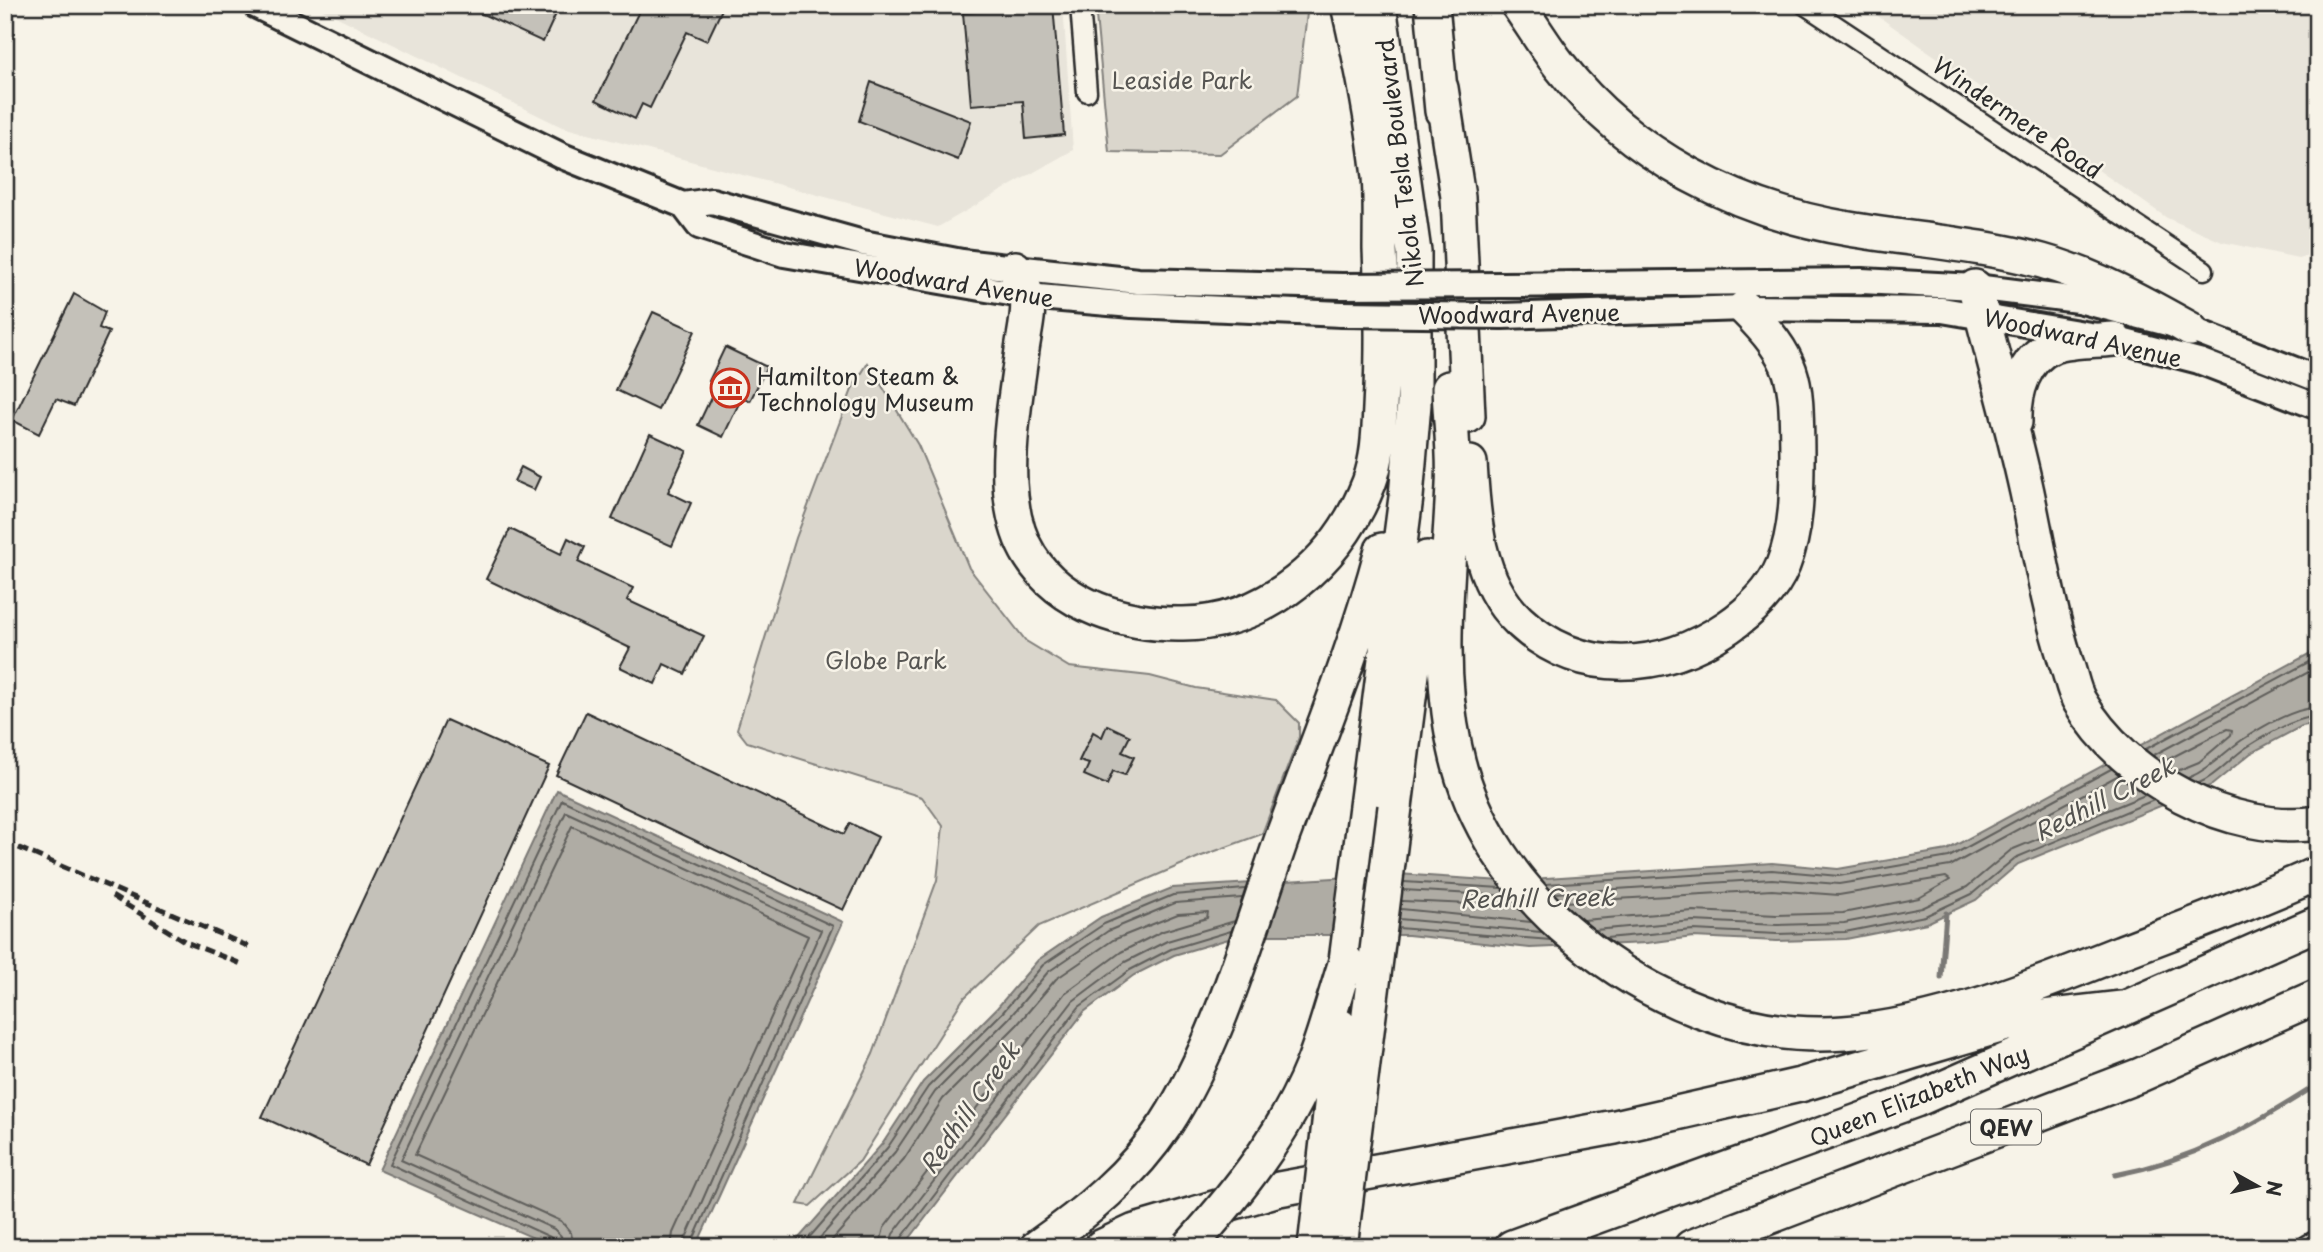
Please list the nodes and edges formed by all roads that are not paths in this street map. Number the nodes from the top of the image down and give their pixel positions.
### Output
1 (255, 5) edge
2 (1080, 5) edge
3 (1348, 5) edge
4 (1379, 5) edge
5 (1432, 5) edge
6 (1518, 5) edge
7 (1805, 5) edge
8 (1441, 88) junction
9 (1087, 92) dead end
10 (2204, 270) dead end
11 (1021, 282) junction
12 (1978, 301) junction
13 (1744, 308) junction
14 (2190, 329) junction
15 (2114, 339) junction
16 (2318, 379) edge
17 (1449, 388) junction
18 (1414, 404) junction
19 (2318, 407) edge
20 (2018, 449) junction
21 (1380, 812) junction
22 (2318, 824) edge
23 (2318, 873) edge
24 (2318, 923) edge
25 (1346, 961) junction
26 (2318, 996) edge
27 (2122, 1008) junction
28 (2318, 1242) edge
29 (1037, 1247) edge
30 (1101, 1247) edge
31 (1189, 1247) edge
32 (1315, 1247) edge
33 (1340, 1247) edge
34 (1513, 1247) edge
35 (1691, 1247) edge
36 (2309, 1247) edge

1 - 11 main road, Woodward Avenue
2 - 9 street
3 - 11 highway
4 - 18 highway, Nikola Tesla Boulevard
5 - 8 highway, Nikola Tesla Boulevard
6 - 14 highway
7 - 10 street, Windermere Road
8 - 13 highway
8 - 17 highway, Nikola Tesla Boulevard
11 - 12 main road, Woodward Avenue, bridge
11 - 13 main road, Woodward Avenue, bridge
12 - 13 main road, Woodward Avenue
12 - 14 main road, Woodward Avenue
12 - 15 main road, Woodward Avenue
12 - 20 highway
14 - 16 main road, Woodward Avenue
15 - 19 main road, Woodward Avenue
15 - 20 highway
17 - 21 highway
17 - 23 highway
18 - 21 highway
18 - 29 highway
20 - 22 highway
21 - 25 highway
21 - 33 highway, bridge
24 - 27 highway, Queen Elizabeth Way / QEW
25 - 31 highway, bridge
25 - 32 highway, bridge
26 - 35 highway, QEW
27 - 30 highway
27 - 34 highway, Queen Elizabeth Way / QEW
28 - 36 street

